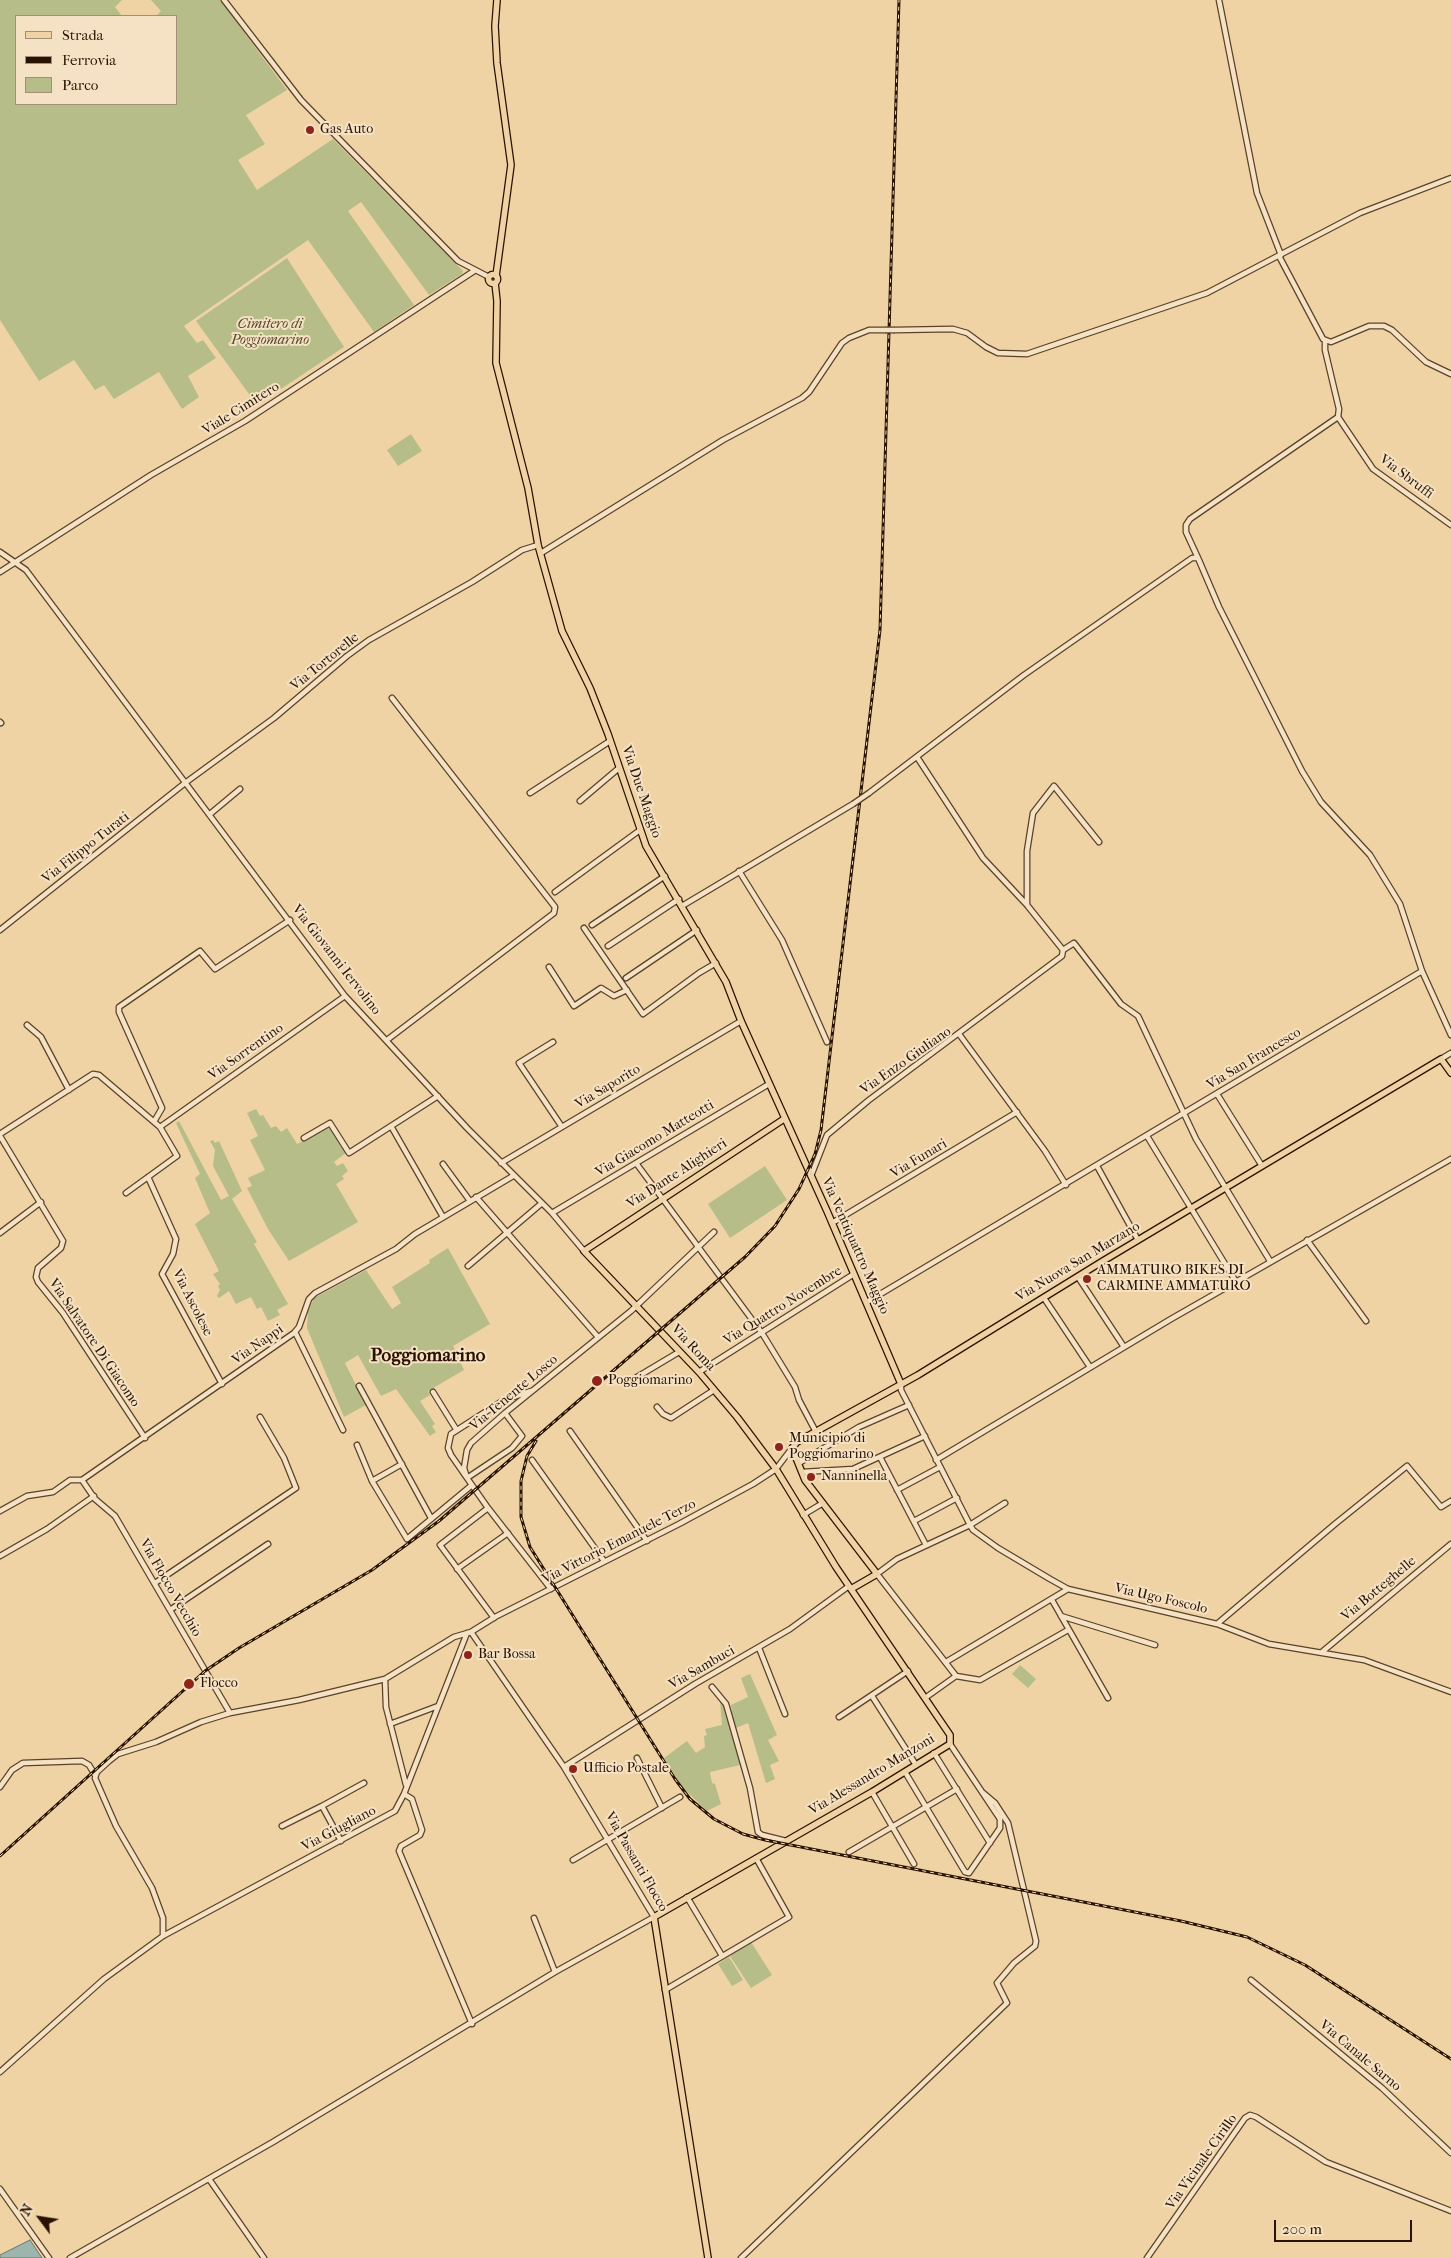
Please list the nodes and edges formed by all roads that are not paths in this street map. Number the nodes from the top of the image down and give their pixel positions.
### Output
1 (224, 0) edge
2 (497, 0) edge
3 (1219, 0) edge
4 (1451, 178) edge
5 (1280, 255) junction
6 (474, 270) junction
7 (496, 276) junction
8 (489, 277) junction
9 (495, 283) junction
10 (1325, 341) junction
11 (1451, 374) edge
12 (1338, 417) junction
13 (1451, 525) edge
14 (538, 545) junction
15 (0, 552) edge
16 (540, 553) junction
17 (1198, 558) junction
18 (16, 562) junction
19 (0, 572) edge
20 (392, 698) dead end
21 (610, 741) junction
22 (917, 757) junction
23 (619, 768) junction
24 (185, 783) junction
25 (240, 790) dead end
26 (530, 793) dead end
27 (580, 801) dead end
28 (210, 814) junction
29 (640, 830) junction
30 (1099, 842) dead end
31 (739, 871) junction
32 (665, 876) junction
33 (555, 892) dead end
34 (679, 899) junction
35 (1027, 904) junction
36 (682, 906) junction
37 (290, 920) junction
38 (592, 926) dead end
39 (584, 928) dead end
40 (0, 930) edge
41 (697, 930) junction
42 (608, 946) dead end
43 (1063, 950) junction
44 (716, 963) junction
45 (549, 967) dead end
46 (1422, 971) junction
47 (626, 978) dead end
48 (627, 990) junction
49 (345, 996) junction
50 (740, 1021) junction
51 (27, 1025) dead end
52 (959, 1034) junction
53 (1451, 1035) edge
54 (387, 1040) junction
55 (554, 1042) dead end
56 (827, 1042) dead end
57 (1451, 1053) edge
58 (1441, 1059) junction
59 (1451, 1073) edge
60 (769, 1084) junction
61 (69, 1090) junction
62 (1217, 1094) junction
63 (438, 1096) junction
64 (1017, 1112) junction
65 (1183, 1114) junction
66 (784, 1119) junction
67 (154, 1120) junction
68 (160, 1126) junction
69 (391, 1126) junction
70 (562, 1127) junction
71 (0, 1135) edge
72 (1147, 1136) junction
73 (304, 1138) dead end
74 (1451, 1159) edge
75 (636, 1163) junction
76 (443, 1164) dead end
77 (501, 1164) junction
78 (1097, 1166) junction
79 (1262, 1166) junction
80 (513, 1176) junction
81 (811, 1176) junction
82 (148, 1177) junction
83 (1066, 1185) junction
84 (1226, 1188) junction
85 (126, 1193) dead end
86 (476, 1197) junction
87 (662, 1199) junction
88 (470, 1201) junction
89 (41, 1202) junction
90 (542, 1203) junction
91 (1190, 1209) junction
92 (552, 1213) junction
93 (443, 1217) junction
94 (832, 1224) junction
95 (506, 1232) junction
96 (714, 1232) dead end
97 (0, 1233) edge
98 (1138, 1240) junction
99 (1308, 1240) junction
100 (699, 1246) junction
101 (584, 1251) junction
102 (1270, 1261) junction
103 (468, 1266) dead end
104 (854, 1274) junction
105 (1078, 1276) junction
106 (1236, 1282) junction
107 (1044, 1298) junction
108 (867, 1302) junction
109 (637, 1305) junction
110 (1366, 1321) dead end
111 (295, 1332) junction
112 (762, 1333) junction
113 (598, 1336) junction
114 (1124, 1347) junction
115 (680, 1352) junction
116 (1090, 1367) junction
117 (699, 1372) junction
118 (626, 1383) dead end
119 (222, 1384) junction
120 (901, 1384) junction
121 (359, 1386) dead end
122 (533, 1390) junction
123 (714, 1390) junction
124 (433, 1392) dead end
125 (909, 1405) junction
126 (657, 1406) dead end
127 (505, 1413) junction
128 (260, 1417) dead end
129 (456, 1429) junction
130 (343, 1430) dead end
131 (570, 1431) dead end
132 (816, 1432) junction
133 (925, 1436) junction
134 (145, 1438) junction
135 (357, 1444) dead end
136 (792, 1448) junction
137 (880, 1457) junction
138 (532, 1460) dead end
139 (936, 1460) junction
140 (799, 1463) junction
141 (402, 1464) junction
142 (940, 1467) junction
143 (776, 1469) junction
144 (802, 1472) junction
145 (467, 1478) junction
146 (82, 1480) junction
147 (372, 1481) junction
148 (472, 1485) junction
149 (897, 1490) junction
150 (94, 1496) junction
151 (957, 1498) junction
152 (1451, 1502) edge
153 (823, 1503) junction
154 (1006, 1503) dead end
155 (488, 1508) junction
156 (0, 1511) edge
157 (803, 1515) junction
158 (431, 1518) junction
159 (914, 1521) junction
160 (970, 1525) junction
161 (508, 1532) junction
162 (647, 1541) junction
163 (268, 1544) dead end
164 (1451, 1544) edge
165 (926, 1545) junction
166 (0, 1556) edge
167 (604, 1561) junction
168 (457, 1569) junction
169 (877, 1574) junction
170 (155, 1583) junction
171 (850, 1588) junction
172 (551, 1589) junction
173 (1068, 1589) junction
174 (1052, 1600) junction
175 (170, 1610) junction
176 (1061, 1616) junction
177 (494, 1618) junction
178 (1217, 1624) junction
179 (1068, 1630) junction
180 (469, 1633) junction
181 (1155, 1645) dead end
182 (759, 1648) junction
183 (1322, 1652) junction
184 (946, 1662) junction
185 (908, 1671) junction
186 (956, 1676) junction
187 (385, 1679) junction
188 (712, 1687) dead end
189 (1451, 1692) edge
190 (872, 1696) junction
191 (925, 1698) junction
192 (1108, 1698) dead end
193 (438, 1706) junction
194 (230, 1713) junction
195 (785, 1714) dead end
196 (839, 1717) dead end
197 (390, 1724) junction
198 (950, 1744) junction
199 (934, 1753) junction
200 (637, 1758) dead end
201 (916, 1764) junction
202 (564, 1767) junction
203 (905, 1772) junction
204 (95, 1775) junction
205 (364, 1783) dead end
206 (407, 1787) junction
207 (0, 1788) edge
208 (956, 1789) junction
209 (872, 1792) junction
210 (982, 1792) junction
211 (404, 1794) junction
212 (680, 1797) dead end
213 (322, 1806) junction
214 (926, 1807) junction
215 (662, 1808) junction
216 (282, 1826) dead end
217 (893, 1827) junction
218 (609, 1838) junction
219 (341, 1841) junction
220 (786, 1841) junction
221 (990, 1843) junction
222 (849, 1852) dead end
223 (756, 1858) junction
224 (573, 1860) dead end
225 (914, 1864) dead end
226 (687, 1897) junction
227 (654, 1917) junction
228 (534, 1918) dead end
229 (163, 1936) junction
230 (720, 1954) dead end
231 (555, 1972) junction
232 (1251, 1980) dead end
233 (665, 1990) junction
234 (472, 2024) junction
235 (0, 2072) edge
236 (1451, 2153) edge
237 (208, 2179) junction
238 (0, 2189) edge
239 (1451, 2211) edge
240 (49, 2258) edge
241 (70, 2258) edge
242 (264, 2258) edge
243 (708, 2258) edge
244 (741, 2258) edge
245 (1147, 2258) edge

1 - 6 street
2 - 7 main road, Via Due Maggio
3 - 5 street
4 - 5 street
5 - 10 street
5 - 16 street, bridge
6 - 8 street
6 - 18 street, Viale Cimitero
7 - 8 main road
7 - 9 main road, Via Due Maggio
8 - 9 main road
9 - 14 main road, Via Due Maggio
10 - 11 street
10 - 12 street
12 - 13 street, Via Sbruffi
12 - 17 street
14 - 16 main road, Via Due Maggio
14 - 24 street, Via Tortorelle
15 - 18 street, Via Giovanni Iervolino
16 - 21 main road, Via Due Maggio
17 - 22 street
17 - 46 street
18 - 19 street, Viale Cimitero
18 - 24 street, Via Giovanni Iervolino
20 - 54 street
21 - 23 main road, Via Due Maggio
21 - 26 street
22 - 31 street, bridge
22 - 35 street
23 - 27 street
23 - 29 main road, Via Due Maggio
24 - 28 street, Via Giovanni Iervolino
24 - 40 street, Via Filippo Turati
25 - 28 street
28 - 37 street, Via Giovanni Iervolino
29 - 32 main road, Via Due Maggio
29 - 33 street
30 - 35 street
31 - 36 street
31 - 56 street
32 - 34 main road, Via Due Maggio
32 - 38 street
34 - 36 main road, Via Due Maggio
34 - 42 street
35 - 43 street
36 - 41 main road, Via Due Maggio
37 - 49 street, Via Giovanni Iervolino
37 - 67 street
39 - 48 street
41 - 44 main road, Via Due Maggio
41 - 47 street
43 - 52 street
43 - 65 street
44 - 48 street
44 - 50 main road, Via Due Maggio
45 - 48 street
46 - 53 street
46 - 62 street, Via San Francesco
49 - 54 street, Via Giovanni Iervolino
49 - 68 street, Via Sorrentino
50 - 60 main road, Via Due Maggio
50 - 70 street, Via Saporito
51 - 61 street
52 - 64 street, Via Enzo Giuliano
52 - 81 street, Via Enzo Giuliano
54 - 63 street, Via Giovanni Iervolino
55 - 70 street
57 - 58 street, Via Nuova San Marzano
58 - 59 main road
58 - 79 main road, Via Nuova San Marzano
60 - 66 main road, Via Due Maggio
60 - 75 street, Via Giacomo Matteotti
61 - 67 street
61 - 71 street
62 - 65 street, Via San Francesco
62 - 79 street
63 - 69 street
63 - 77 street, Via Giovanni Iervolino
64 - 83 street, Via Enzo Giuliano
64 - 94 street, Via Funari
65 - 72 street, Via San Francesco
65 - 84 street
66 - 81 main road, Via Ventiquattro Maggio
66 - 87 main road, Via Dante Alighieri
67 - 68 street
68 - 82 street
69 - 73 street
69 - 93 street
70 - 77 street, Via Saporito
71 - 89 street, Via Salvatore Di Giacomo
72 - 78 street, Via San Francesco
72 - 91 street
74 - 99 street
75 - 87 street
75 - 92 street, Via Giacomo Matteotti
76 - 88 street
77 - 80 street
78 - 83 street, Via San Francesco
78 - 98 street
79 - 84 main road, Via Nuova San Marzano
80 - 86 street, Via Nappi
80 - 90 street
81 - 94 main road, Via Ventiquattro Maggio
82 - 85 street
82 - 119 street, Via Ascolese
83 - 108 street
84 - 91 main road, Via Nuova San Marzano
84 - 102 street
86 - 88 street, Via Nappi
86 - 95 street
87 - 100 street
87 - 101 main road, Via Dante Alighieri
88 - 93 street, Via Nappi
89 - 97 street
89 - 134 street, Via Salvatore Di Giacomo
90 - 92 street
90 - 95 street
91 - 98 main road, Via Nuova San Marzano
91 - 106 street
92 - 101 street
93 - 111 street, Via Nappi
94 - 104 main road, Via Ventiquattro Maggio
95 - 103 street
95 - 113 street
96 - 100 street, Via Tenente Losco
98 - 105 main road, Via Nuova San Marzano
99 - 102 street
99 - 110 street
100 - 109 street, Via Tenente Losco
100 - 112 street
101 - 109 main road, Via Roma
102 - 106 street
104 - 108 main road, Via Ventiquattro Maggio
104 - 112 street, Via Quattro Novembre
105 - 107 main road, Via Nuova San Marzano
105 - 114 street
106 - 114 street
107 - 116 street
107 - 120 main road, Via Nuova San Marzano
108 - 120 main road, Via Ventiquattro Maggio
109 - 113 street, Via Tenente Losco
109 - 115 main road, Via Roma
111 - 119 street, Via Nappi
111 - 130 street
112 - 117 street, Via Quattro Novembre
112 - 132 street
113 - 122 street, Via Tenente Losco
114 - 116 street
115 - 117 main road, Via Roma
115 - 118 street
116 - 139 street
117 - 123 main road, Via Roma
119 - 134 street, Via Nappi
120 - 125 street
120 - 132 main road, Via Nuova San Marzano
121 - 141 street
122 - 127 street, Via Tenente Losco
122 - 129 street
123 - 126 street
123 - 143 main road, Via Roma
124 - 129 street
125 - 133 street
125 - 140 street
127 - 145 street, Via Tenente Losco
127 - 145 street
128 - 170 street
129 - 145 street
131 - 162 street
132 - 136 main road, Via Nuova San Marzano
133 - 137 street
133 - 139 street
134 - 146 street, Via Nappi
135 - 147 street
136 - 140 main road
136 - 143 street
137 - 144 street
137 - 149 street
138 - 167 street
139 - 142 street
140 - 144 main road
141 - 147 street
141 - 158 street
142 - 149 street
142 - 151 street
143 - 157 main road, Via Alessandro Manzoni
143 - 162 street, Via Vittorio Emanuele Terzo
144 - 153 main road
145 - 148 street
146 - 150 street, Via Flocco Vecchio
146 - 156 street, Via Nappi
147 - 158 street
148 - 155 street
148 - 158 street
149 - 159 street
150 - 166 street
150 - 170 street, Via Flocco Vecchio
151 - 159 street
151 - 160 street
152 - 178 street, Via Ugo Foscolo
153 - 157 street
153 - 169 main road
154 - 160 street
155 - 161 street
155 - 168 street
157 - 171 main road, Via Alessandro Manzoni
159 - 165 street
160 - 165 street
160 - 173 street, Via Ugo Foscolo
161 - 168 street
161 - 172 street
162 - 167 street, Via Vittorio Emanuele Terzo
163 - 175 street
164 - 183 street, Via Botteghelle
165 - 169 street
167 - 172 street, Via Vittorio Emanuele Terzo
168 - 177 street
169 - 171 main road
169 - 184 street
170 - 175 street, Via Flocco Vecchio
171 - 182 street, Via Sambuci
171 - 185 main road, Via Alessandro Manzoni
172 - 177 street, Via Vittorio Emanuele Terzo
173 - 174 street
173 - 178 street, Via Ugo Foscolo
174 - 176 street
174 - 184 street
175 - 194 street, Via Flocco Vecchio
176 - 179 street
176 - 181 street
177 - 180 street, Via Vittorio Emanuele Terzo
178 - 183 street
179 - 186 street
179 - 192 street
180 - 187 street, Via Vittorio Emanuele Terzo
180 - 193 street, Via Giugliano
180 - 202 street, Via Passanti Flocco
182 - 195 street
182 - 202 street, Via Sambuci
183 - 189 street
184 - 186 street
185 - 190 street
185 - 191 main road, Via Alessandro Manzoni
186 - 191 street
187 - 194 street, Via Vittorio Emanuele Terzo
187 - 197 street
188 - 220 street
190 - 196 street
190 - 201 street
191 - 198 main road, Via Alessandro Manzoni
193 - 197 street
193 - 206 street, Via Giugliano
194 - 204 street, Via Vittorio Emanuele Terzo
197 - 206 street
198 - 199 main road, Via Alessandro Manzoni
198 - 210 street
199 - 201 main road, Via Alessandro Manzoni
199 - 208 street
200 - 215 street
201 - 203 main road, Via Alessandro Manzoni
202 - 218 street, Via Passanti Flocco
203 - 209 main road, Via Alessandro Manzoni
203 - 214 street
204 - 207 street
204 - 229 street
205 - 213 street
206 - 211 street, Via Giugliano
208 - 214 street
208 - 221 street
209 - 217 street
209 - 220 main road, Via Alessandro Manzoni
210 - 221 street
210 - 244 street
211 - 219 street, Via Giugliano
211 - 234 street
212 - 215 street
213 - 216 street
213 - 219 street
214 - 217 street
214 - 221 street
215 - 218 street
217 - 222 street
217 - 225 street
218 - 224 street
218 - 227 street, Via Passanti Flocco
219 - 229 street, Via Giugliano
220 - 223 main road, Via Alessandro Manzoni
223 - 226 main road, Via Alessandro Manzoni
223 - 233 street
226 - 227 main road, Via Alessandro Manzoni
226 - 230 street
227 - 231 street
227 - 233 main road, Via Passanti Flocco
228 - 231 street
229 - 235 street, Via Giugliano
231 - 234 street
232 - 236 street, Via Canale Sarno
233 - 243 main road, Via Passanti Flocco
234 - 237 street
237 - 241 street
237 - 242 street
238 - 240 street
239 - 245 street, Via Vicinale Cirillo

